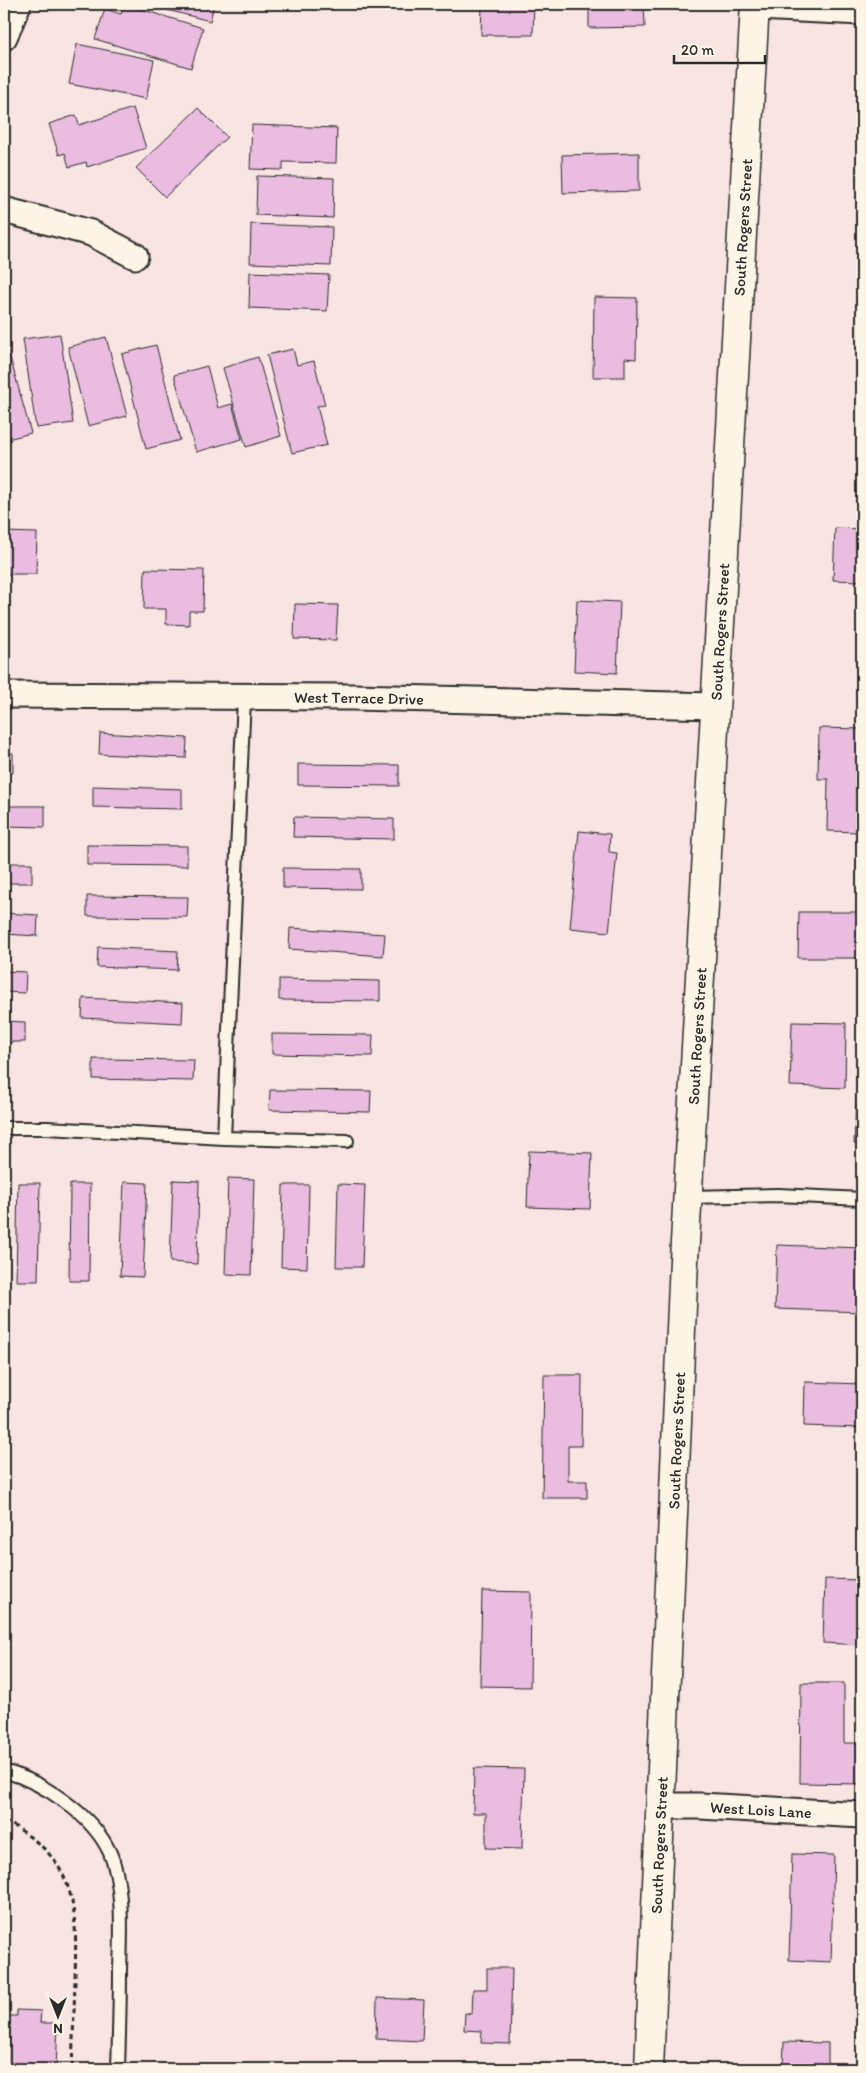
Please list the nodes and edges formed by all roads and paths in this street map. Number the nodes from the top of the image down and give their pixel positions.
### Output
1 (18, 4) edge
2 (755, 6) edge
3 (862, 12) edge
4 (4, 37) edge
5 (4, 210) edge
6 (135, 256) dead end
7 (4, 695) edge
8 (244, 698) junction
9 (715, 706) junction
10 (4, 1128) edge
11 (224, 1138) junction
12 (347, 1141) dead end
13 (688, 1197) junction
14 (862, 1199) edge
15 (4, 1771) edge
16 (660, 1806) junction
17 (862, 1815) edge
18 (4, 1822) edge
19 (72, 2069) edge
20 (118, 2069) edge
21 (648, 2069) edge

1 - 4 street
2 - 3 street
2 - 9 street, South Rogers Street
5 - 6 street
7 - 8 street, West Terrace Drive
8 - 9 street, West Terrace Drive
8 - 11 lane
9 - 13 street, South Rogers Street
10 - 11 lane
11 - 12 lane
13 - 14 lane
13 - 16 street, South Rogers Street
15 - 20 lane
16 - 17 street, West Lois Lane
16 - 21 street, South Rogers Street
18 - 19 path

